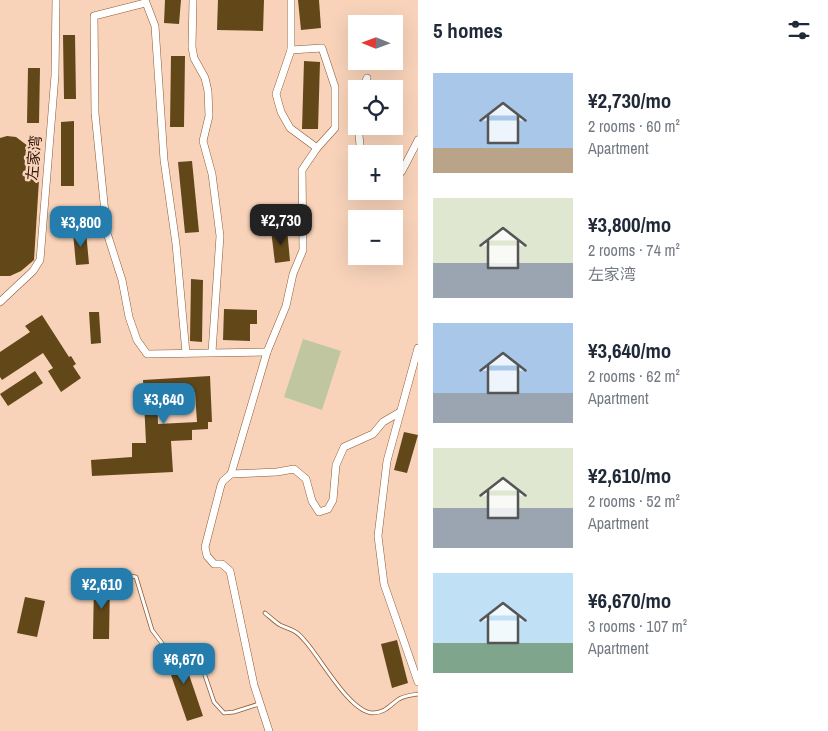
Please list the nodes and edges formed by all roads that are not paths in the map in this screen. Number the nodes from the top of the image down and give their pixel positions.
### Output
1 (56, 0) edge
2 (193, 0) edge
3 (291, 0) edge
4 (145, 2) edge
5 (291, 50) junction
6 (418, 140) edge
7 (317, 148) junction
8 (403, 169) edge
9 (0, 302) edge
10 (418, 348) edge
11 (212, 352) junction
12 (266, 352) junction
13 (186, 353) junction
14 (400, 412) junction
15 (231, 474) junction
16 (91, 575) dead end
17 (265, 613) dead end
18 (418, 682) edge
19 (418, 694) edge
20 (260, 704) junction
21 (269, 731) edge

1 - 9 street, 左家湾
2 - 11 street
3 - 5 street
4 - 13 street
4 - 13 street
5 - 7 street
5 - 7 street
6 - 8 street
7 - 12 street
10 - 14 street
11 - 12 street
11 - 13 street
12 - 15 street
14 - 15 street
14 - 18 street
15 - 20 street
16 - 20 lane
17 - 19 lane
20 - 21 street

